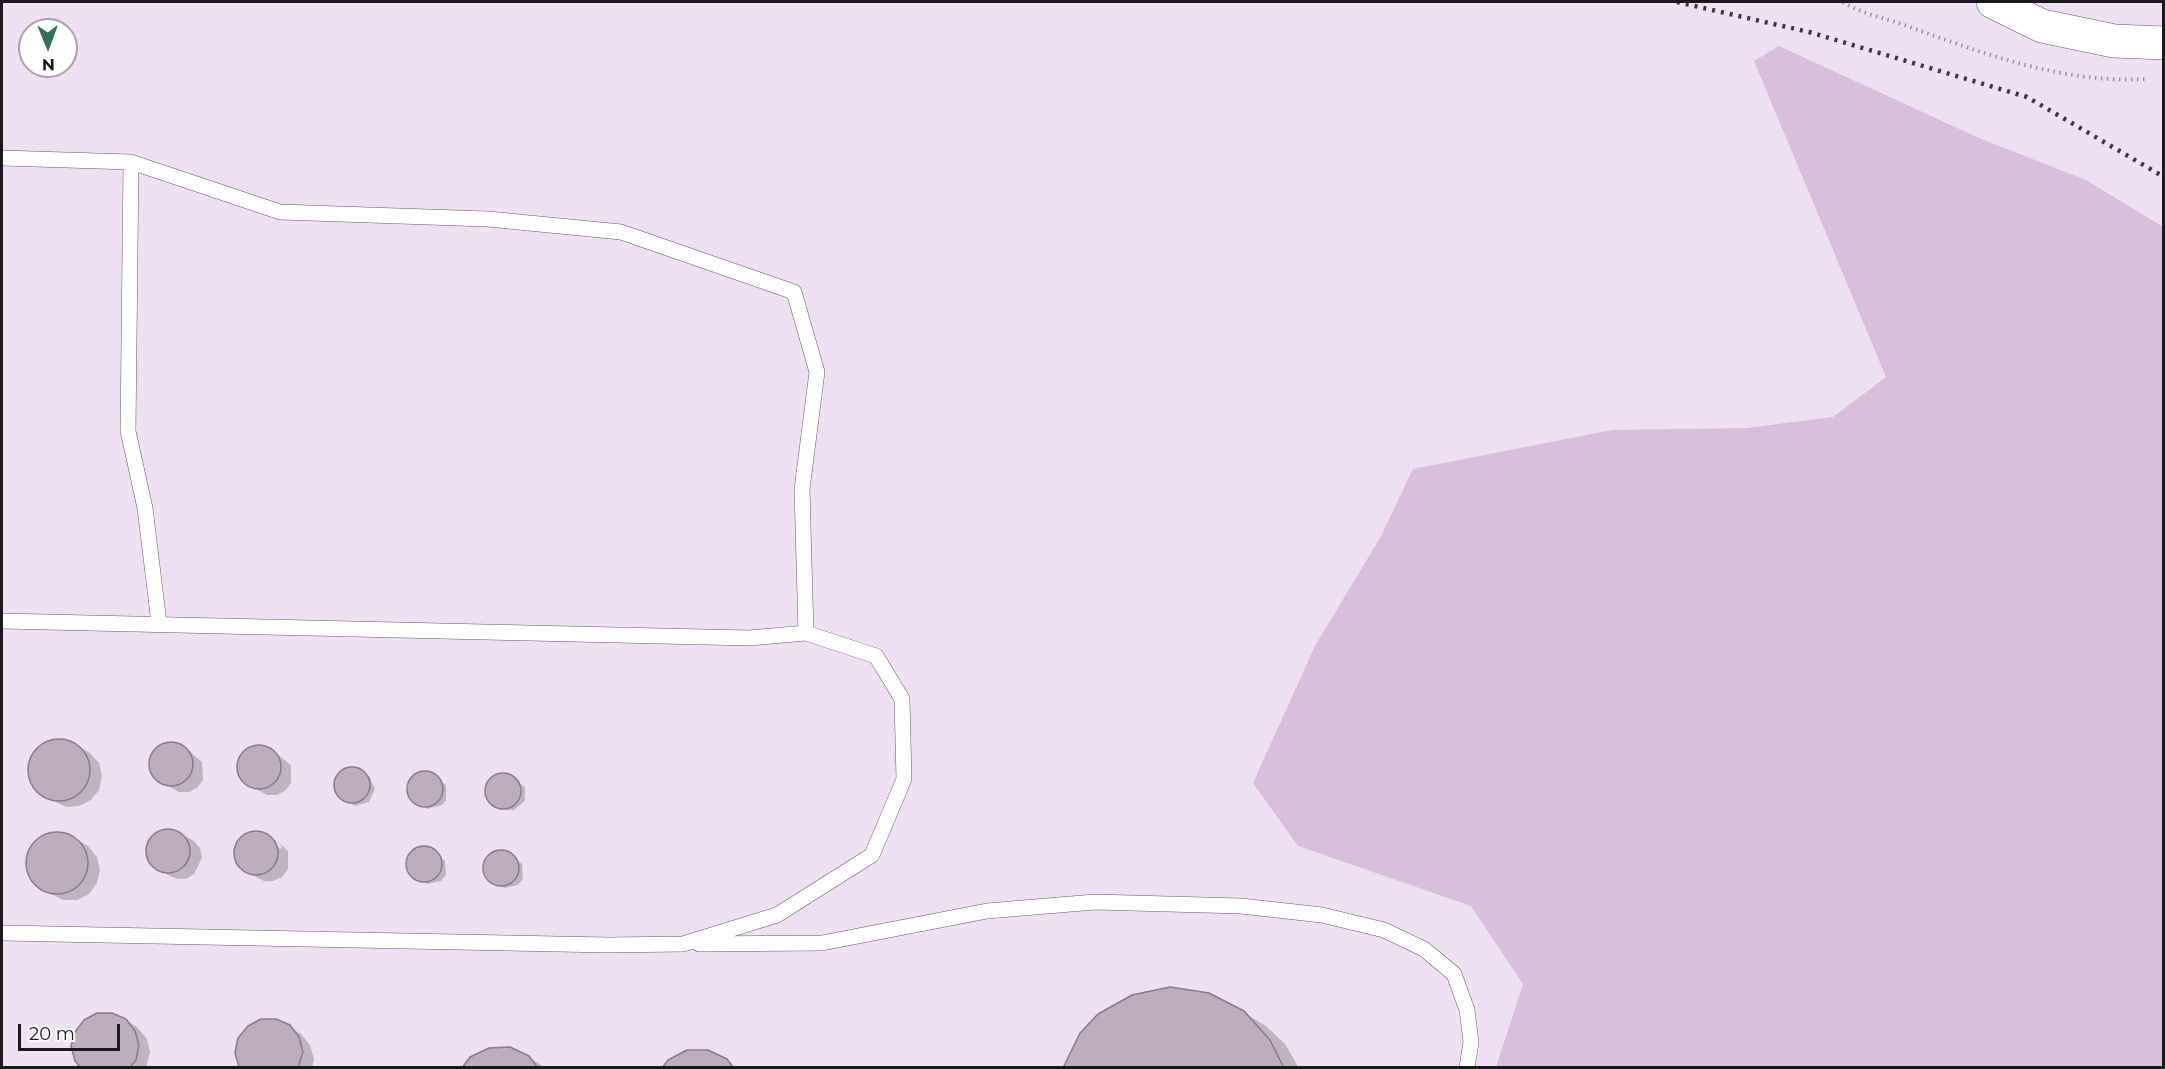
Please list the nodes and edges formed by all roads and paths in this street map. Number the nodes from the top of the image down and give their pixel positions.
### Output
1 (1843, 2) edge
2 (1993, 2) edge
3 (2163, 43) edge
4 (2153, 78) dead end
5 (2, 158) edge
6 (131, 162) junction
7 (2, 621) edge
8 (159, 623) junction
9 (806, 633) junction
10 (2, 933) edge
11 (683, 944) junction
12 (1467, 1068) edge

1 - 4 path
2 - 3 street
5 - 6 lane
6 - 8 lane
6 - 9 lane
7 - 8 lane
8 - 9 lane
9 - 11 lane
10 - 11 lane
11 - 12 lane

